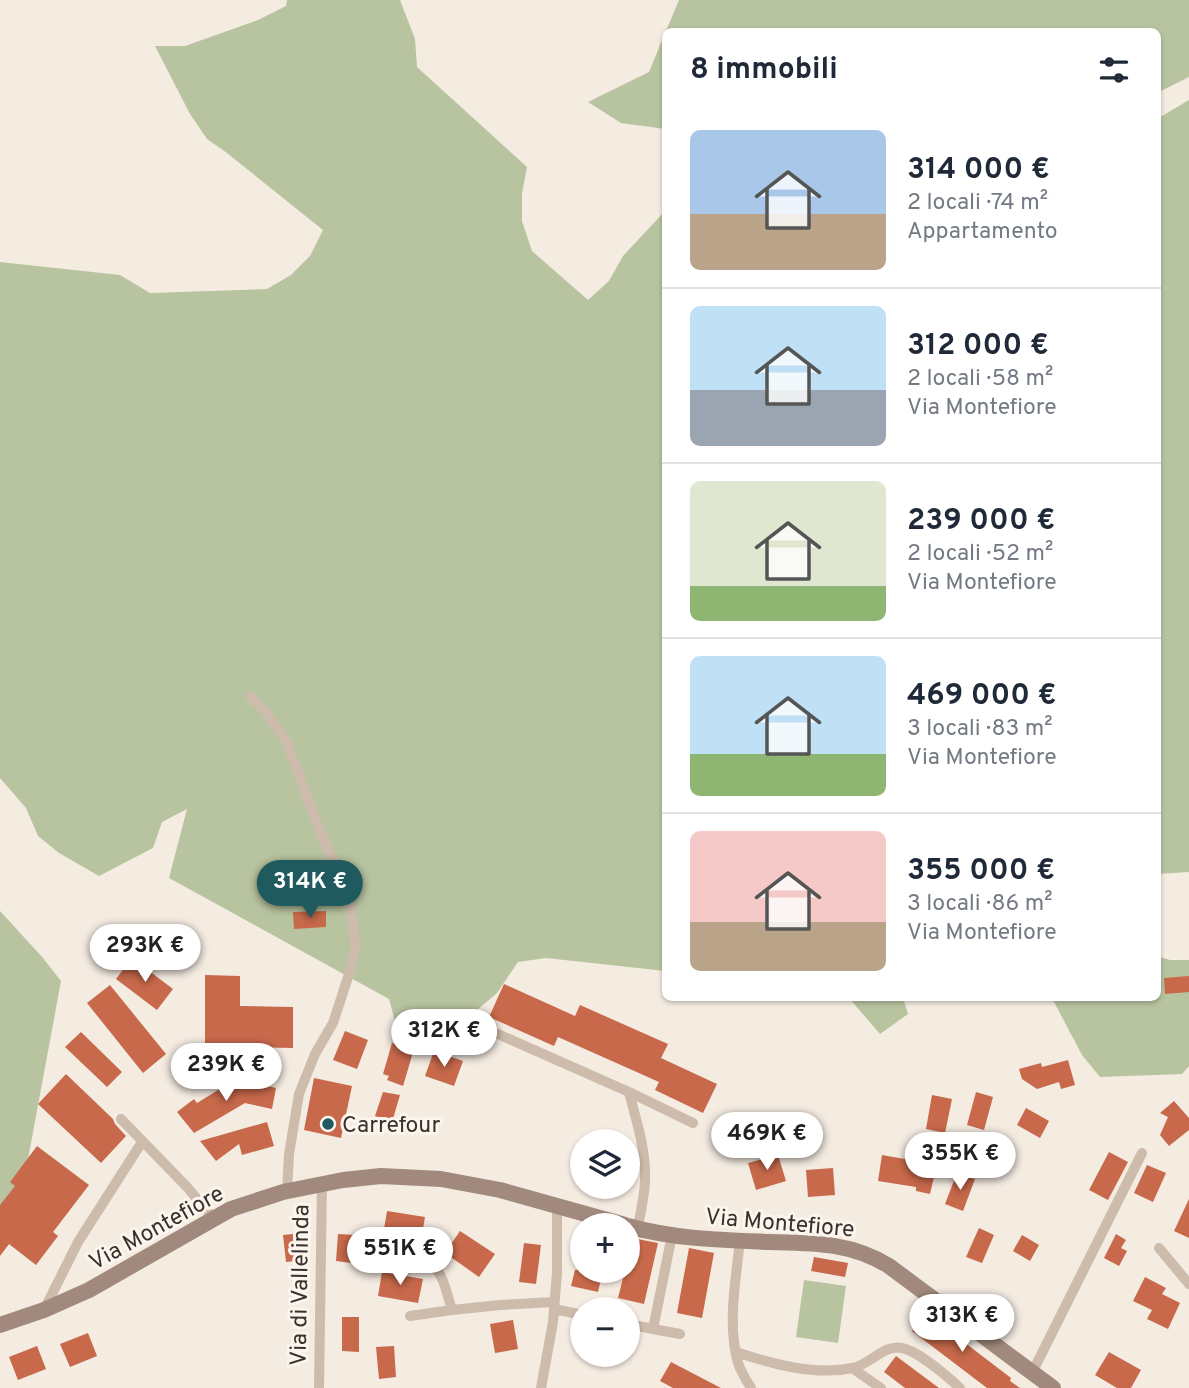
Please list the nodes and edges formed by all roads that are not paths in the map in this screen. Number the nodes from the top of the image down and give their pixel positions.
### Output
1 (250, 697) dead end
2 (491, 1031) dead end
3 (629, 1092) junction
4 (121, 1119) dead end
5 (693, 1123) dead end
6 (142, 1142) junction
7 (1142, 1153) dead end
8 (322, 1183) junction
9 (287, 1191) junction
10 (557, 1206) junction
11 (583, 1213) edge
12 (634, 1213) edge
13 (213, 1218) junction
14 (640, 1228) edge
15 (672, 1235) junction
16 (740, 1240) junction
17 (1160, 1248) dead end
18 (400, 1256) dead end
19 (1189, 1284) edge
20 (554, 1306) junction
21 (44, 1310) junction
22 (452, 1310) junction
23 (570, 1311) edge
24 (410, 1315) dead end
25 (0, 1325) edge
26 (640, 1326) edge
27 (653, 1329) junction
28 (680, 1334) dead end
29 (736, 1352) junction
30 (852, 1368) junction
31 (1032, 1373) junction
32 (319, 1388) edge
33 (541, 1388) edge
34 (751, 1388) edge
35 (880, 1388) edge
36 (960, 1388) edge
37 (1053, 1388) edge

1 - 9 street
2 - 3 street
3 - 5 street
3 - 12 street
4 - 6 street
6 - 13 street
6 - 21 street
7 - 31 street
8 - 9 main road, Via Montefiore
8 - 10 main road, Via Montefiore
8 - 32 street, Via di Vallelinda
9 - 13 main road, Via Montefiore
10 - 11 main road, Via Montefiore
10 - 20 street
13 - 21 main road, Via Montefiore
14 - 15 main road, Via Montefiore
15 - 16 main road, Via Montefiore
15 - 27 street
16 - 29 street
16 - 31 main road, Via Montefiore
17 - 19 street
18 - 22 street
20 - 22 street
20 - 23 street
20 - 33 street
21 - 25 main road, Via Montefiore
22 - 24 street
26 - 27 street
27 - 28 street
29 - 30 street
29 - 34 street
30 - 35 street
30 - 36 street
31 - 37 main road, Via Montefiore

